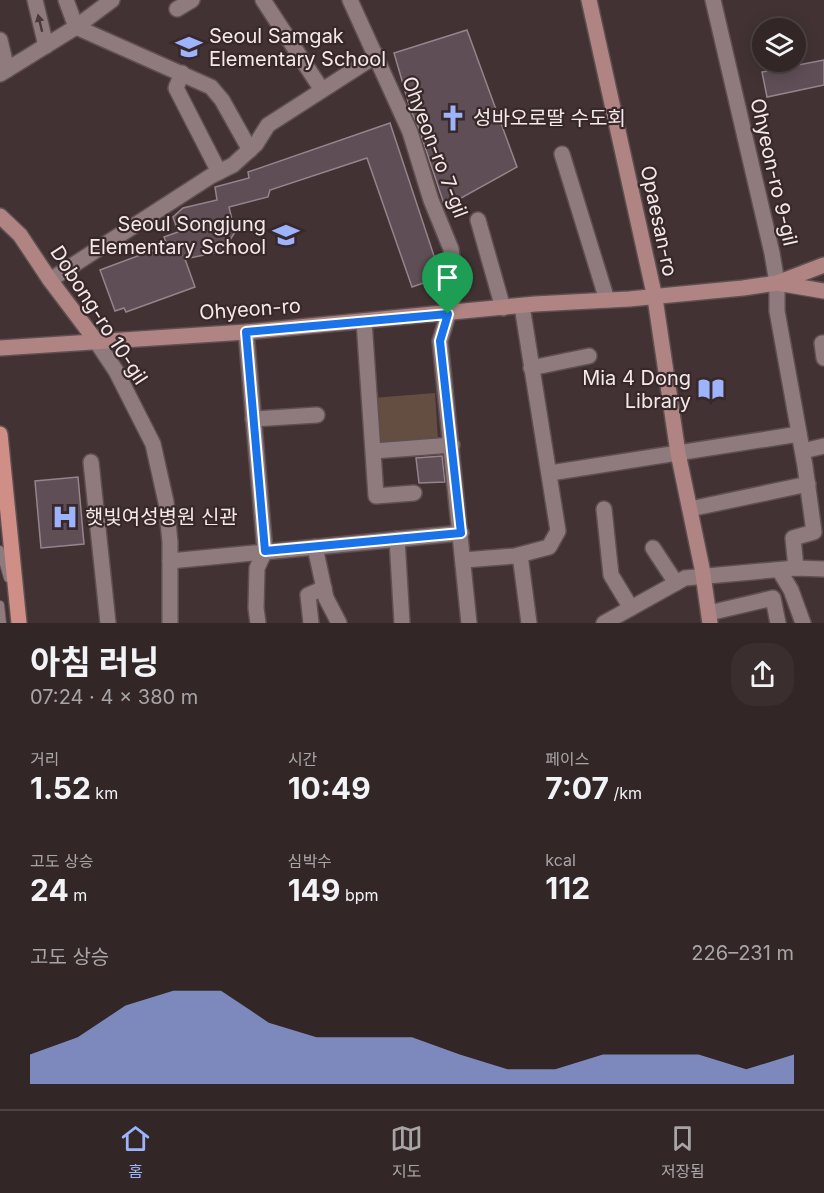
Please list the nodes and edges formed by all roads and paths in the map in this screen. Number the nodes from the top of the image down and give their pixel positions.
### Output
1 (35, 0) edge
2 (66, 0) edge
3 (112, 0) edge
4 (192, 0) edge
5 (263, 0) edge
6 (350, 0) edge
7 (589, 0) edge
8 (713, 0) edge
9 (177, 9) dead end
10 (76, 27) junction
11 (0, 40) edge
12 (46, 46) junction
13 (376, 55) junction
14 (4, 72) edge
15 (182, 74) junction
16 (322, 90) junction
17 (250, 150) junction
18 (562, 154) dead end
19 (219, 172) junction
20 (0, 216) edge
21 (478, 220) dead end
22 (824, 265) edge
23 (50, 280) junction
24 (777, 283) junction
25 (824, 291) edge
26 (654, 297) junction
27 (607, 300) junction
28 (522, 306) junction
29 (502, 308) junction
30 (448, 314) junction
31 (364, 321) junction
32 (246, 332) junction
33 (96, 341) junction
34 (824, 343) edge
35 (0, 348) edge
36 (589, 356) dead end
37 (824, 358) edge
38 (531, 368) junction
39 (317, 415) dead end
40 (254, 419) junction
41 (799, 434) junction
42 (0, 437) edge
43 (452, 445) junction
44 (824, 446) edge
45 (374, 451) junction
46 (803, 451) junction
47 (678, 453) junction
48 (91, 462) dead end
49 (549, 473) junction
50 (808, 484) junction
51 (414, 493) dead end
52 (604, 509) dead end
53 (690, 509) junction
54 (461, 533) junction
55 (819, 535) edge
56 (397, 539) junction
57 (315, 547) junction
58 (653, 548) dead end
59 (0, 550) edge
60 (265, 551) junction
61 (520, 555) junction
62 (464, 560) junction
63 (170, 561) junction
64 (796, 568) junction
65 (824, 569) edge
66 (779, 570) junction
67 (703, 575) junction
68 (676, 583) junction
69 (324, 588) junction
70 (0, 605) edge
71 (631, 608) junction
72 (18, 617) edge
73 (710, 618) edge
74 (2, 623) edge
75 (108, 623) edge
76 (170, 623) edge
77 (258, 623) edge
78 (310, 623) edge
79 (339, 623) edge
80 (402, 623) edge
81 (470, 623) edge
82 (529, 623) edge
83 (604, 623) edge
84 (778, 623) edge
85 (803, 623) edge

12 -> 1 street
2 - 10 street
3 - 10 street
4 - 9 street
5 - 16 street
6 - 13 street, Ohyeon-ro 7-gil
7 - 26 street, Opaesan-ro
8 - 24 street, Ohyeon-ro 9-gil
10 - 12 street
10 - 15 street
11 - 14 street
12 - 14 street
13 - 16 street
13 - 30 street, Ohyeon-ro 7-gil
15 - 17 street
15 - 19 street
16 - 17 street
17 - 19 street
18 - 27 street
19 - 23 street
20 - 23 street, Dobong-ro 10-gil
21 - 29 street
22 - 24 street, Ohyeon-ro
23 - 33 street, Dobong-ro 10-gil
24 - 25 street, Ohyeon-ro
24 - 26 street, Ohyeon-ro
24 - 41 street, Ohyeon-ro 9-gil
26 - 27 street, Ohyeon-ro
26 - 47 street, Opaesan-ro
27 - 28 street, Ohyeon-ro
28 - 29 street, Ohyeon-ro
28 - 38 street
29 - 30 street, Ohyeon-ro
30 - 31 street, Ohyeon-ro
30 - 43 street, Ohyeon-ro 7-gil
31 - 32 street, Ohyeon-ro
31 - 45 street
32 - 33 street, Ohyeon-ro
32 - 40 street
33 - 35 street, Ohyeon-ro
33 - 63 street, Dobong-ro 10-gil
34 - 37 street
36 - 38 street
38 - 49 street
39 - 40 street
40 - 60 street
41 - 46 street, Ohyeon-ro 9-gil
41 - 47 street
42 - 72 main road
43 - 45 street
43 - 54 street, Ohyeon-ro 7-gil
44 - 46 street
45 - 51 street
46 - 50 street, Ohyeon-ro 9-gil
47 - 49 street
47 - 53 street, Opaesan-ro
48 - 75 street
49 - 61 street
50 - 53 street
50 - 55 street, Ohyeon-ro 9-gil
52 - 71 street
53 - 67 street, Opaesan-ro
54 - 56 street
54 - 62 street, Ohyeon-ro 7-gil
55 - 64 street
56 - 57 street
56 - 80 street
57 - 60 street
57 - 69 street
58 - 68 street
59 - 72 lane
60 - 63 street
60 - 77 street
61 - 62 street
61 - 82 street
62 - 81 street, Ohyeon-ro 7-gil
63 - 76 street, Dobong-ro 10-gil
64 - 65 street
64 - 66 street
66 - 67 street
66 - 85 street
67 - 68 street
67 - 73 street, Opaesan-ro
68 - 71 street
69 - 78 street
69 - 79 street
70 - 74 lane
71 - 83 street
73 - 84 street, Opaesan-ro

